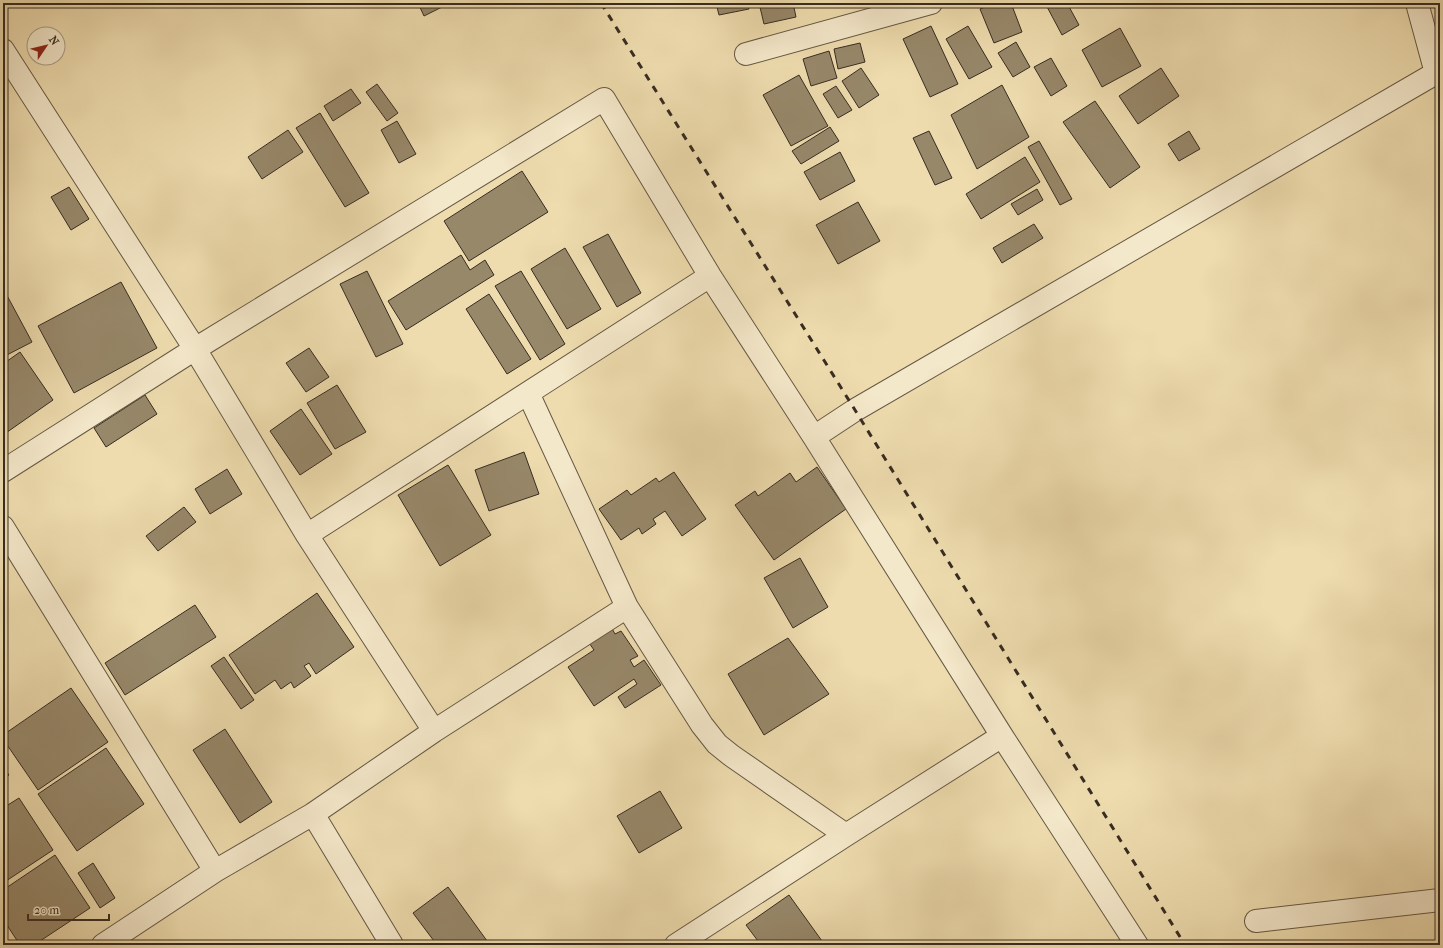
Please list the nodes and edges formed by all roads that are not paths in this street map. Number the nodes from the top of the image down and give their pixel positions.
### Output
1 (931, 3) edge
2 (1417, 3) edge
3 (3, 50) edge
4 (746, 54) dead end
5 (1438, 73) edge
6 (710, 276) junction
7 (195, 349) junction
8 (528, 393) junction
9 (814, 437) junction
10 (3, 471) edge
11 (3, 527) edge
12 (307, 535) junction
13 (627, 607) junction
14 (434, 730) junction
15 (1002, 736) junction
16 (313, 814) junction
17 (846, 835) junction
18 (215, 871) junction
19 (1440, 900) edge
20 (1256, 922) dead end
21 (1136, 944) edge
22 (103, 945) edge
23 (392, 945) edge
24 (676, 945) edge

1 - 4 street
2 - 5 street
3 - 7 street
5 - 9 street
6 - 7 street
6 - 8 street
6 - 9 street
7 - 10 street
7 - 12 street
8 - 12 street
8 - 13 street
9 - 15 street
11 - 18 street
12 - 14 street
13 - 14 street
13 - 17 street
14 - 16 street
15 - 17 street
15 - 21 street
16 - 18 street
16 - 23 street
17 - 24 street
18 - 22 street
19 - 20 street

